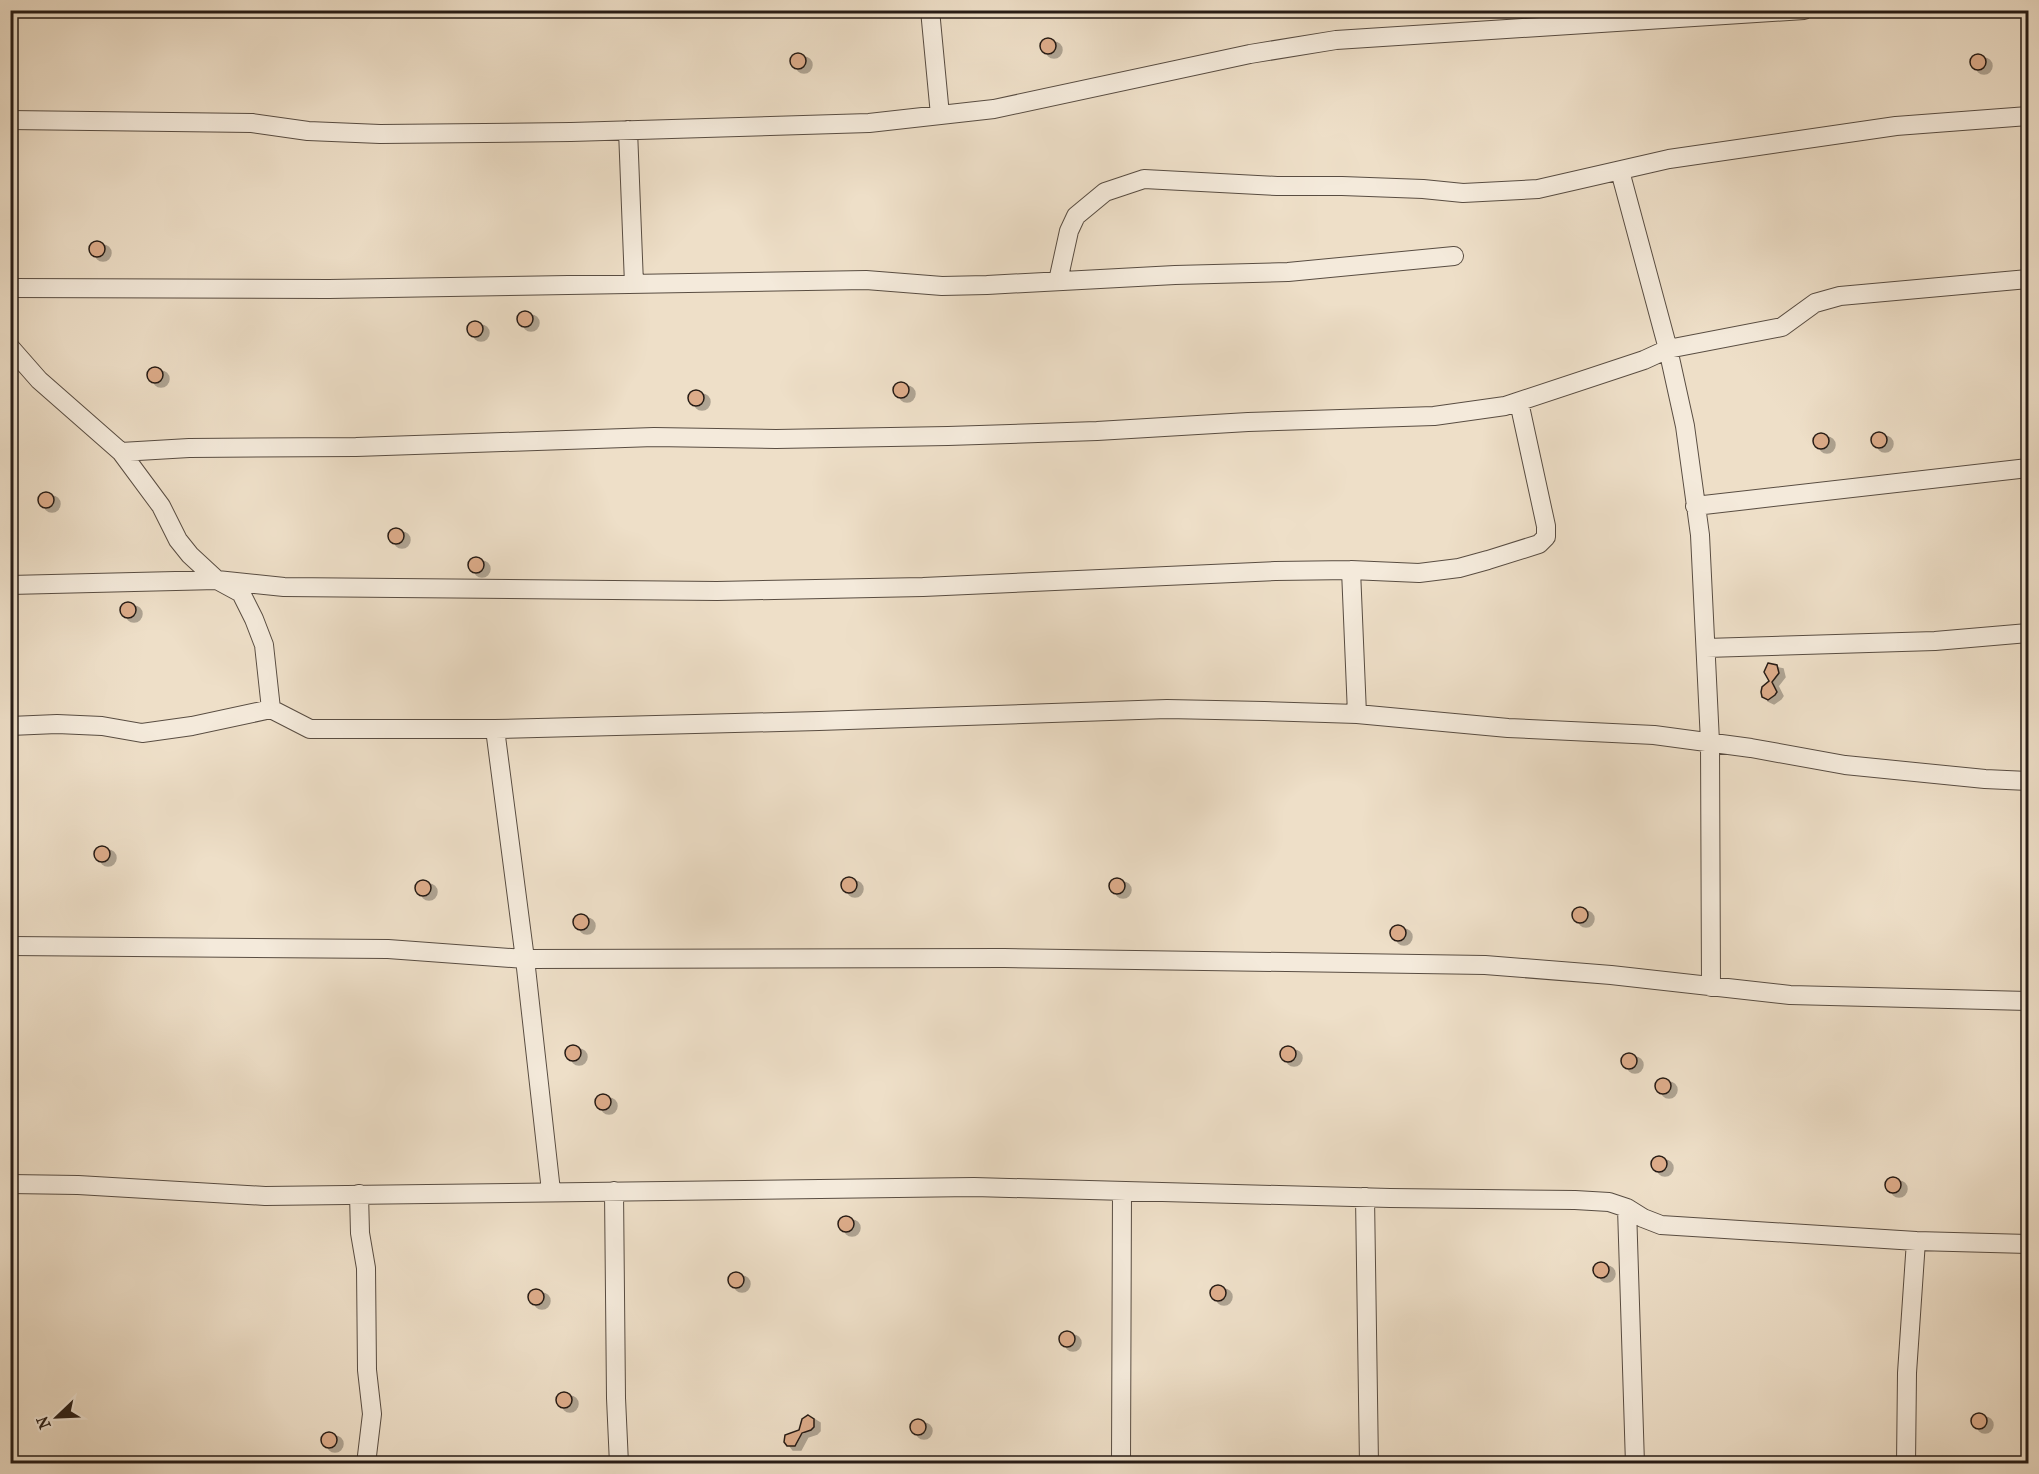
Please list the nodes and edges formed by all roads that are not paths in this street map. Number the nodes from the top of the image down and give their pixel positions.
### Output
1 (930, 10) edge
2 (1804, 10) edge
3 (940, 115) junction
4 (2028, 116) edge
5 (10, 120) edge
6 (628, 130) junction
7 (1620, 171) junction
8 (1454, 256) dead end
9 (2028, 279) edge
10 (1058, 281) junction
11 (634, 284) junction
12 (10, 288) edge
13 (10, 346) edge
14 (1668, 349) junction
15 (1519, 402) junction
16 (121, 452) junction
17 (2028, 468) edge
18 (1695, 506) junction
19 (1352, 570) junction
20 (217, 580) junction
21 (10, 585) edge
22 (2028, 633) edge
23 (1706, 648) junction
24 (271, 709) junction
25 (1358, 714) junction
26 (10, 726) edge
27 (495, 729) junction
28 (1710, 742) junction
29 (2028, 781) edge
30 (10, 946) edge
31 (525, 959) junction
32 (1711, 987) junction
33 (2028, 1001) edge
34 (10, 1184) edge
35 (550, 1191) junction
36 (614, 1191) junction
37 (1122, 1191) junction
38 (359, 1194) junction
39 (1365, 1197) junction
40 (1627, 1208) junction
41 (1916, 1242) junction
42 (2028, 1244) edge
43 (366, 1464) edge
44 (619, 1464) edge
45 (1121, 1464) edge
46 (1370, 1464) edge
47 (1635, 1464) edge
48 (1906, 1464) edge

1 - 3 street
2 - 3 street
3 - 6 street
4 - 7 street
5 - 6 street
6 - 11 street
7 - 10 street
7 - 14 street
8 - 10 street
9 - 14 street
10 - 11 street
11 - 12 street
13 - 16 street
14 - 15 street
14 - 18 street
15 - 16 street
15 - 19 street
16 - 20 street
17 - 18 street
18 - 23 street
19 - 20 street
19 - 25 street
20 - 21 street
20 - 24 street
22 - 23 street
23 - 28 street
24 - 26 street
24 - 27 street
25 - 27 street
25 - 28 street
27 - 31 street
28 - 29 street
28 - 32 street
30 - 31 street
31 - 32 street
31 - 35 street
32 - 33 street
34 - 38 street
35 - 36 street
35 - 38 street
36 - 37 street
36 - 44 street
37 - 39 street
37 - 45 street
38 - 43 street
39 - 40 street
39 - 46 street
40 - 41 street
40 - 47 street
41 - 42 street
41 - 48 street

